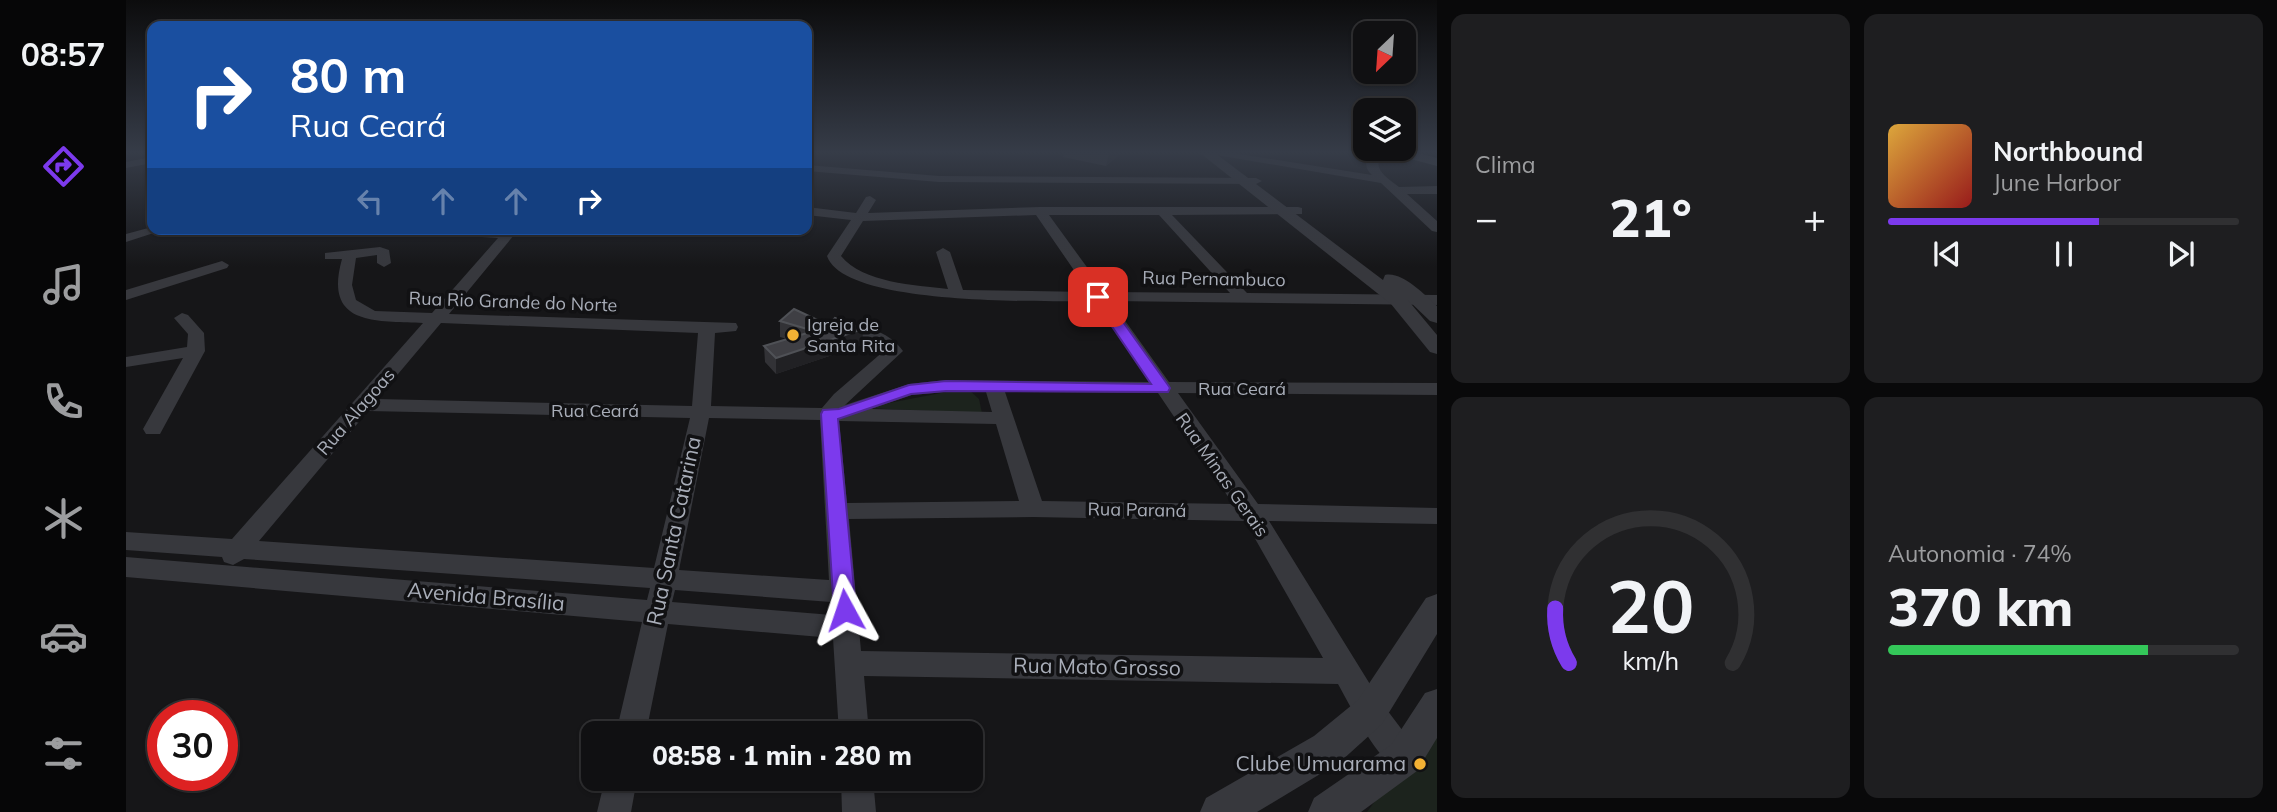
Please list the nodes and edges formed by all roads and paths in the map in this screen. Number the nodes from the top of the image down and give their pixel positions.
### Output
1 (1253, 191) edge
2 (1270, 191) edge
3 (1394, 191) joint
4 (1399, 191) edge
5 (870, 200) dead end
6 (1161, 210) junction
7 (1040, 211) junction
8 (1280, 211) junction
9 (1298, 211) junction
10 (812, 212) edge
11 (861, 217) junction
12 (1437, 228) edge
13 (147, 232) edge
14 (476, 235) edge
15 (126, 238) edge
16 (506, 238) edge
17 (943, 251) dead end
18 (350, 254) junction
19 (330, 256) dead end
20 (384, 263) dead end
21 (222, 265) dead end
22 (126, 295) edge
23 (957, 295) junction
24 (1098, 297) junction
25 (1244, 299) junction
26 (1398, 300) junction
27 (1420, 300) junction
28 (1437, 300) edge
29 (1437, 317) edge
30 (182, 318) dead end
31 (436, 319) junction
32 (830, 326) edge
33 (719, 327) joint
34 (1437, 348) edge
35 (196, 351) junction
36 (126, 362) edge
37 (994, 387) junction
38 (1162, 388) junction
39 (1437, 389) edge
40 (361, 405) junction
41 (701, 410) junction
42 (835, 414) junction
43 (1003, 418) junction
44 (153, 429) dead end
45 (1033, 509) junction
46 (837, 511) junction
47 (1251, 512) junction
48 (1437, 516) edge
49 (126, 541) edge
50 (238, 549) junction
51 (126, 567) edge
52 (216, 574) junction
53 (663, 579) junction
54 (844, 592) junction
55 (1437, 607) edge
56 (657, 612) junction
57 (847, 628) junction
58 (849, 663) junction
59 (1344, 671) junction
60 (1437, 705) edge
61 (1370, 712) junction
62 (634, 721) edge
63 (853, 721) edge
64 (1404, 758) junction
65 (618, 791) edge
66 (858, 791) edge
67 (614, 812) edge
68 (859, 812) edge
69 (1220, 812) edge
70 (1328, 812) edge

1 - 8 street
2 - 9 street
3 - 4 street
3 - 12 street
5 - 11 street
6 - 7 street
6 - 8 street
6 - 25 street
7 - 11 street
7 - 24 street, Rua Minas Gerais
8 - 9 street
8 - 26 street
9 - 27 street
10 - 11 street
11 - 23 street, Rua Pernambuco
13 - 15 street
14 - 16 street
16 - 31 street, Rua Alagoas
17 - 23 street
18 - 19 street
18 - 20 street
18 - 31 street, Rua Rio Grande do Norte
21 - 22 street
23 - 24 street, Rua Pernambuco
24 - 25 street, Rua Pernambuco
24 - 38 street, Rua Minas Gerais
25 - 26 street, Rua Pernambuco
26 - 27 street, Rua Pernambuco
26 - 34 street
27 - 28 street, Rua Pernambuco
27 - 29 street
30 - 35 street
31 - 33 street, Rua Rio Grande do Norte
31 - 40 street, Rua Alagoas
32 - 42 street
33 - 41 street, Rua Santa Catarina
35 - 36 street
35 - 44 street
37 - 38 street, Rua Ceará
37 - 42 street, Rua Ceará
37 - 43 street
38 - 39 street, Rua Ceará
38 - 47 street, Rua Minas Gerais
40 - 41 street, Rua Ceará
40 - 50 street, Rua Alagoas
41 - 42 street, Rua Ceará
41 - 53 street, Rua Santa Catarina
42 - 43 street
42 - 46 street
43 - 45 street
45 - 46 street, Rua Paraná
45 - 47 street, Rua Paraná
46 - 54 street
47 - 48 street, Rua Paraná
47 - 59 street, Rua Minas Gerais
49 - 50 street, Avenida Brasília
50 - 52 street, Rua Alagoas
50 - 53 street, Avenida Brasília
51 - 52 street, Avenida Brasília
52 - 56 street, Avenida Brasília
53 - 54 street, Avenida Brasília
53 - 56 street, Rua Santa Catarina
54 - 57 street
55 - 61 street
56 - 57 street, Avenida Brasília
56 - 62 street, Rua Santa Catarina
57 - 58 street
58 - 59 street, Rua Mato Grosso
58 - 63 street
59 - 61 street, Rua Minas Gerais
60 - 64 street
61 - 64 street, Rua Minas Gerais
61 - 69 street
64 - 70 street
65 - 67 street
66 - 68 street

